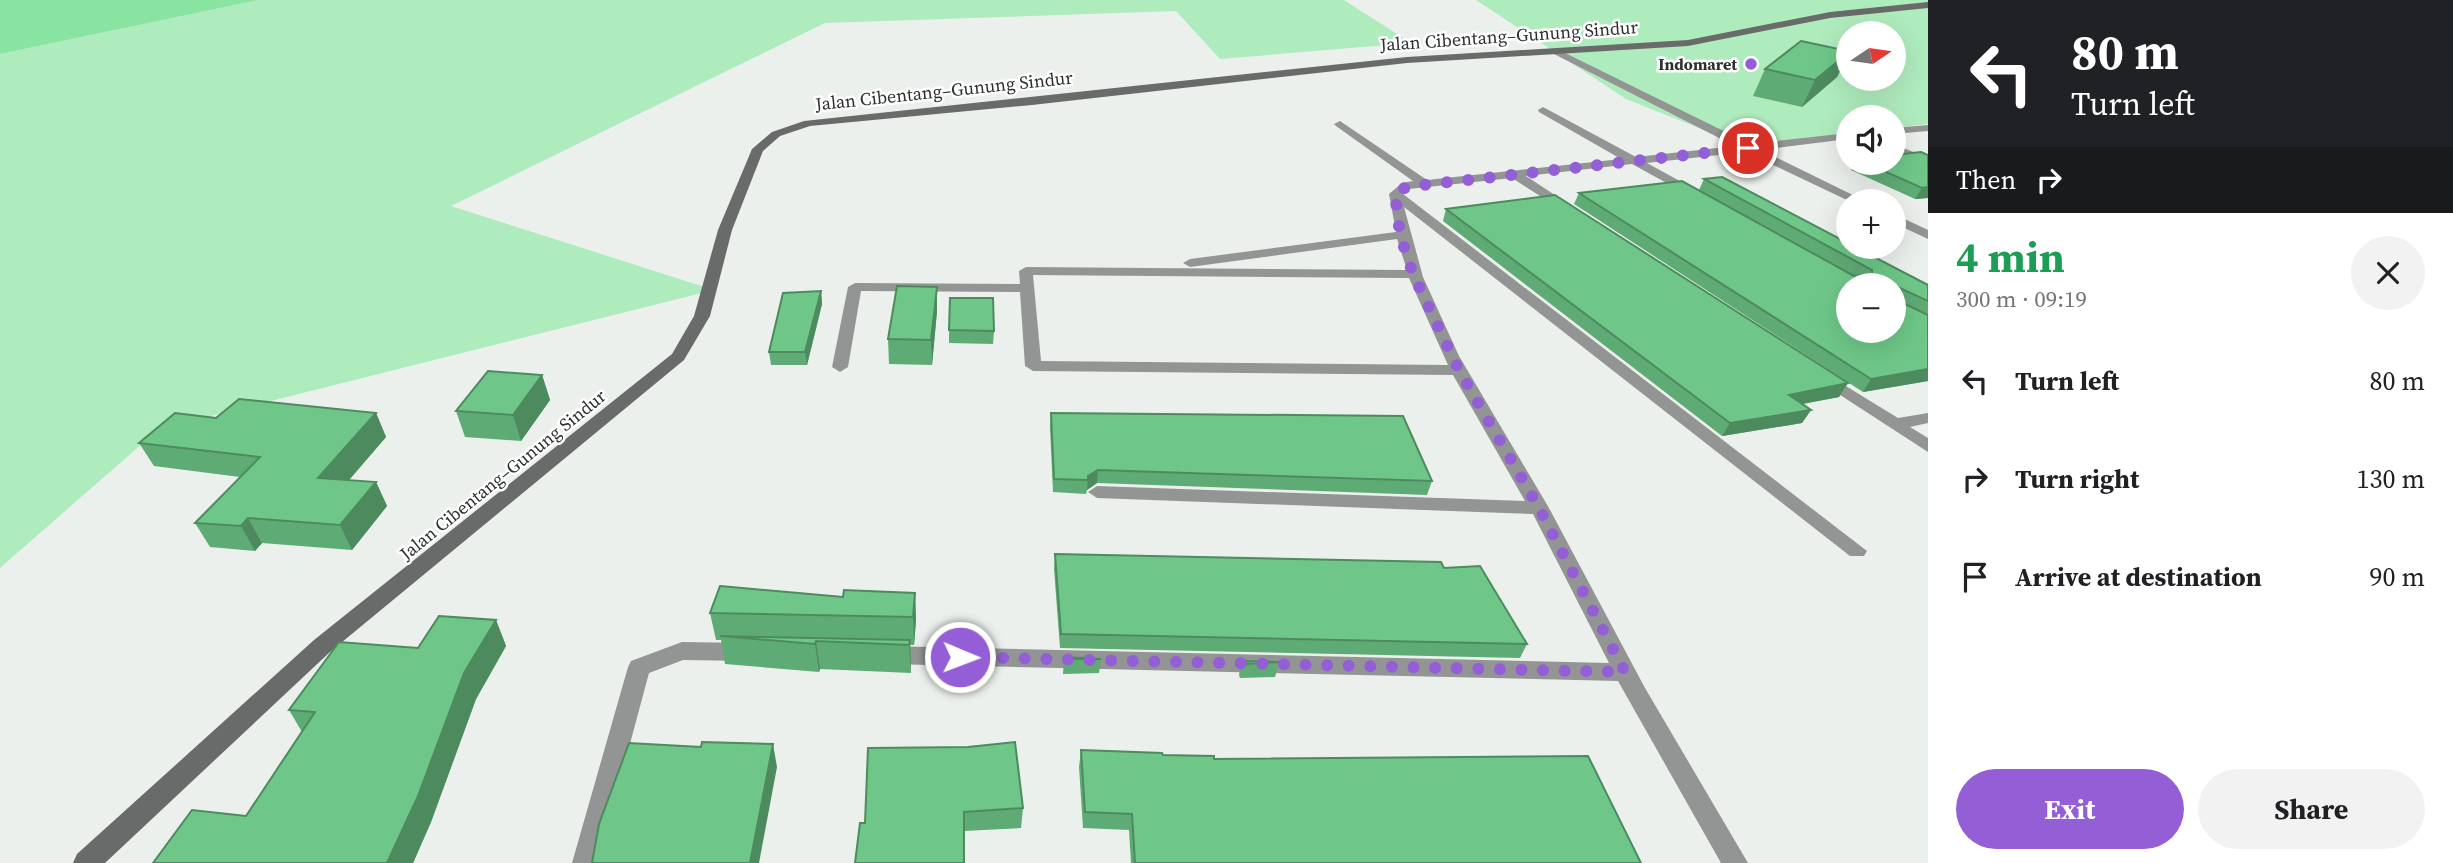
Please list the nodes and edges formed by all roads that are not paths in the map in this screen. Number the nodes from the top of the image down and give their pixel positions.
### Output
1 (1928, 5) edge
2 (1557, 52) junction
3 (1543, 110) dead end
4 (1340, 124) dead end
5 (1928, 128) edge
6 (1906, 130) edge
7 (1836, 137) edge
8 (1748, 148) junction
9 (1906, 152) edge
10 (1633, 160) junction
11 (1928, 162) edge
12 (1513, 173) junction
13 (1425, 184) junction
14 (1836, 190) edge
15 (1395, 194) junction
16 (1704, 199) edge
17 (1582, 219) edge
18 (1906, 224) edge
19 (1400, 235) junction
20 (1928, 235) edge
21 (1124, 272) junction
22 (1413, 274) junction
23 (1027, 288) junction
24 (840, 367) dead end
25 (1459, 370) junction
26 (1814, 371) edge
27 (1928, 418) edge
28 (1895, 424) junction
29 (1928, 446) edge
30 (1097, 492) dead end
31 (1539, 508) junction
32 (1857, 551) dead end
33 (766, 653) edge
34 (863, 655) edge
35 (1625, 672) junction
36 (86, 863) edge
37 (585, 863) edge
38 (1735, 863) edge

1 - 2 street, Jalan Cibentang–Gunung Sindur
2 - 8 street
2 - 36 street, Jalan Cibentang–Gunung Sindur
3 - 10 street
4 - 13 street
5 - 6 street
7 - 8 street
8 - 10 street
8 - 14 street
9 - 11 street
10 - 12 street
10 - 16 street
12 - 13 street
12 - 17 street
13 - 15 street
15 - 19 street
15 - 32 street
18 - 20 street
19 - 21 street
19 - 22 street
21 - 22 street
21 - 23 street
22 - 25 street
23 - 24 street
23 - 25 street
25 - 31 street
26 - 28 street
27 - 28 street
28 - 29 street
30 - 31 street
31 - 35 street
33 - 37 street
34 - 35 street
35 - 38 street

